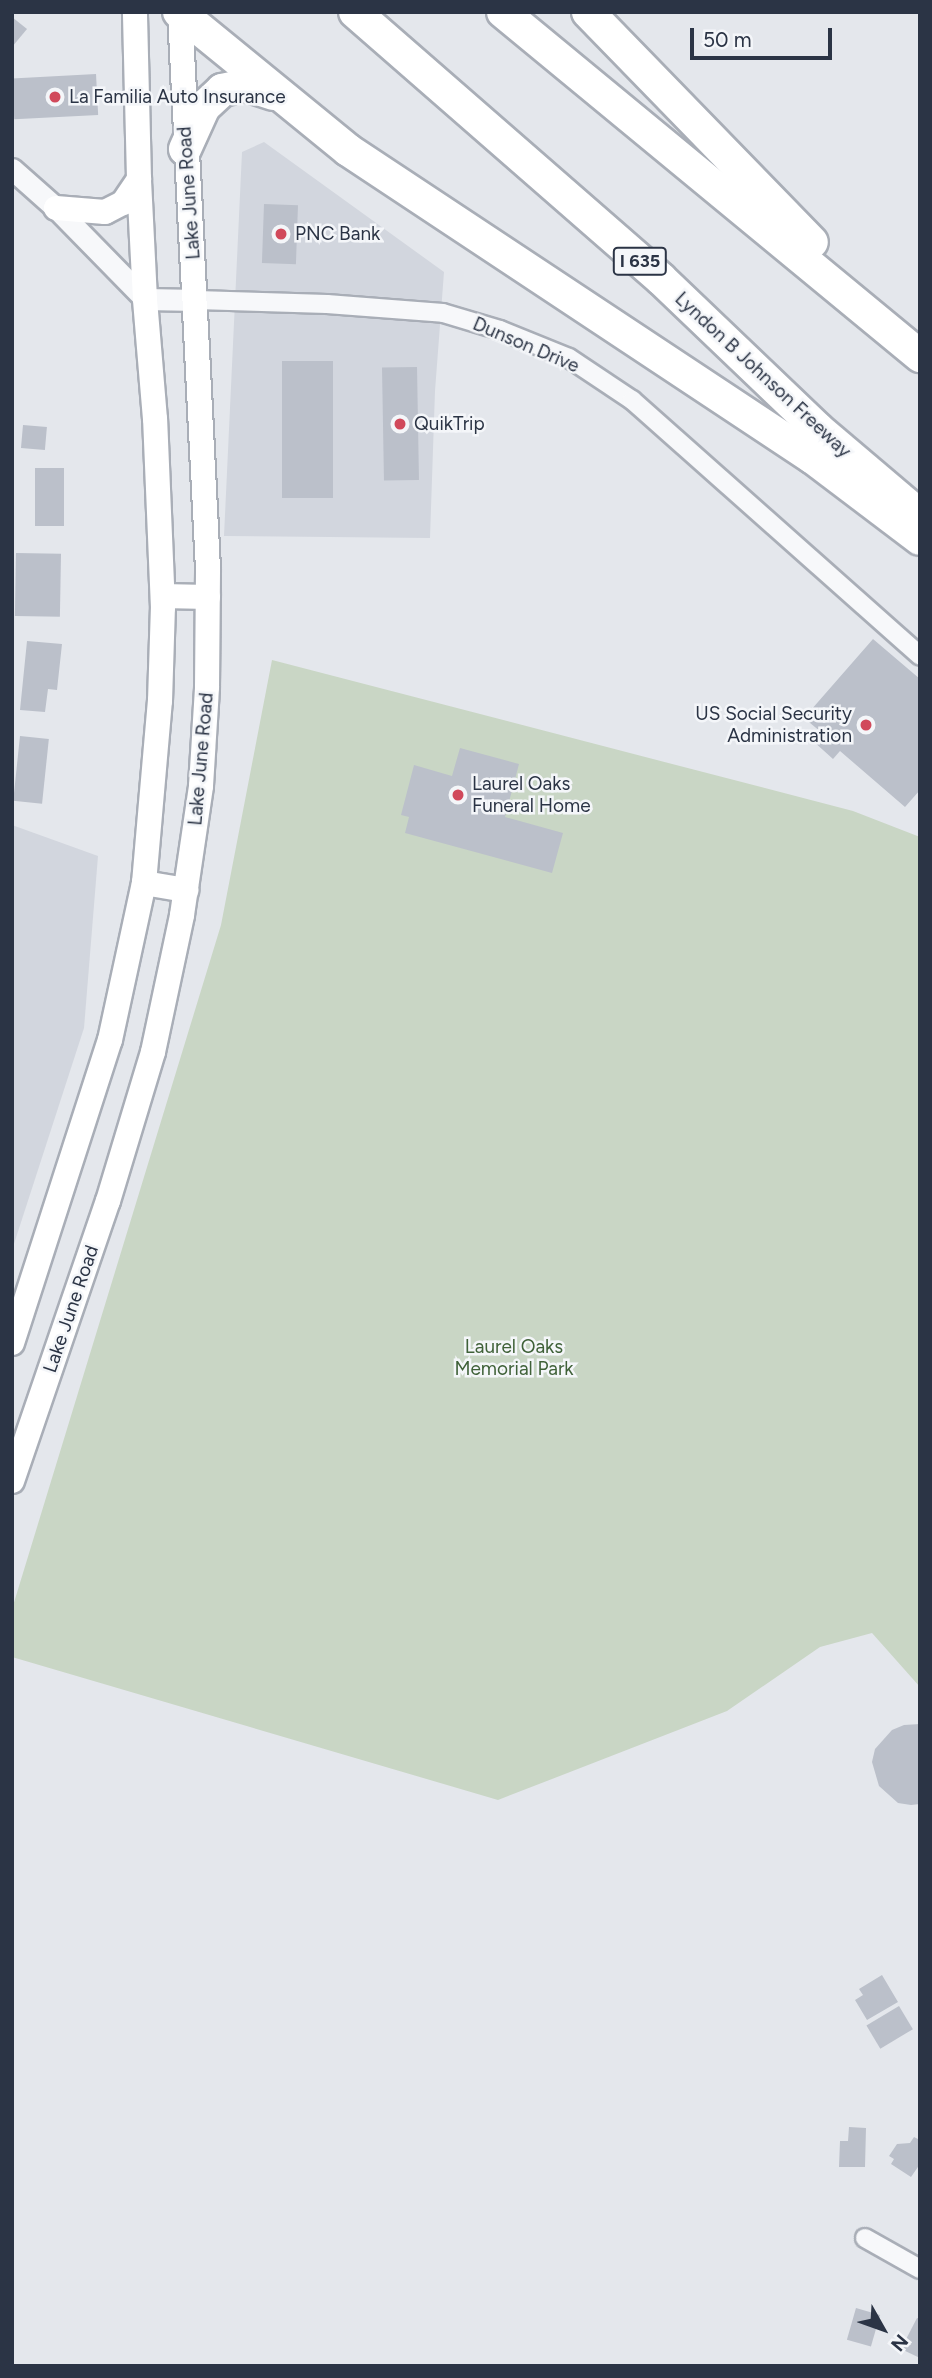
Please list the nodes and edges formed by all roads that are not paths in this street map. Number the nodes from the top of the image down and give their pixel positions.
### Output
1 (135, 12) edge
2 (355, 12) edge
3 (503, 12) edge
4 (588, 12) edge
5 (179, 13) edge
6 (281, 97) junction
7 (184, 149) junction
8 (12, 169) edge
9 (139, 179) junction
10 (57, 208) junction
11 (145, 299) junction
12 (197, 300) junction
13 (920, 350) edge
14 (920, 356) edge
15 (920, 515) edge
16 (920, 539) edge
17 (163, 596) junction
18 (208, 597) junction
19 (920, 656) edge
20 (144, 883) junction
21 (186, 890) junction
22 (12, 1343) edge
23 (12, 1481) edge
24 (865, 2238) dead end
25 (920, 2269) edge

1 - 9 main road
2 - 15 highway, Lyndon B Johnson Freeway / I 635
3 - 14 highway
4 - 13 highway
5 - 6 highway
5 - 7 main road, Lake June Road
6 - 7 highway
6 - 16 highway
7 - 12 main road, Lake June Road
8 - 10 street
9 - 10 main road
9 - 11 main road
10 - 11 street
11 - 12 street
11 - 17 main road
12 - 18 main road, Lake June Road
12 - 19 street, Dunson Drive
17 - 18 main road
17 - 20 main road
18 - 21 main road, Lake June Road
20 - 21 main road
20 - 22 main road
21 - 23 main road, Lake June Road
24 - 25 street

